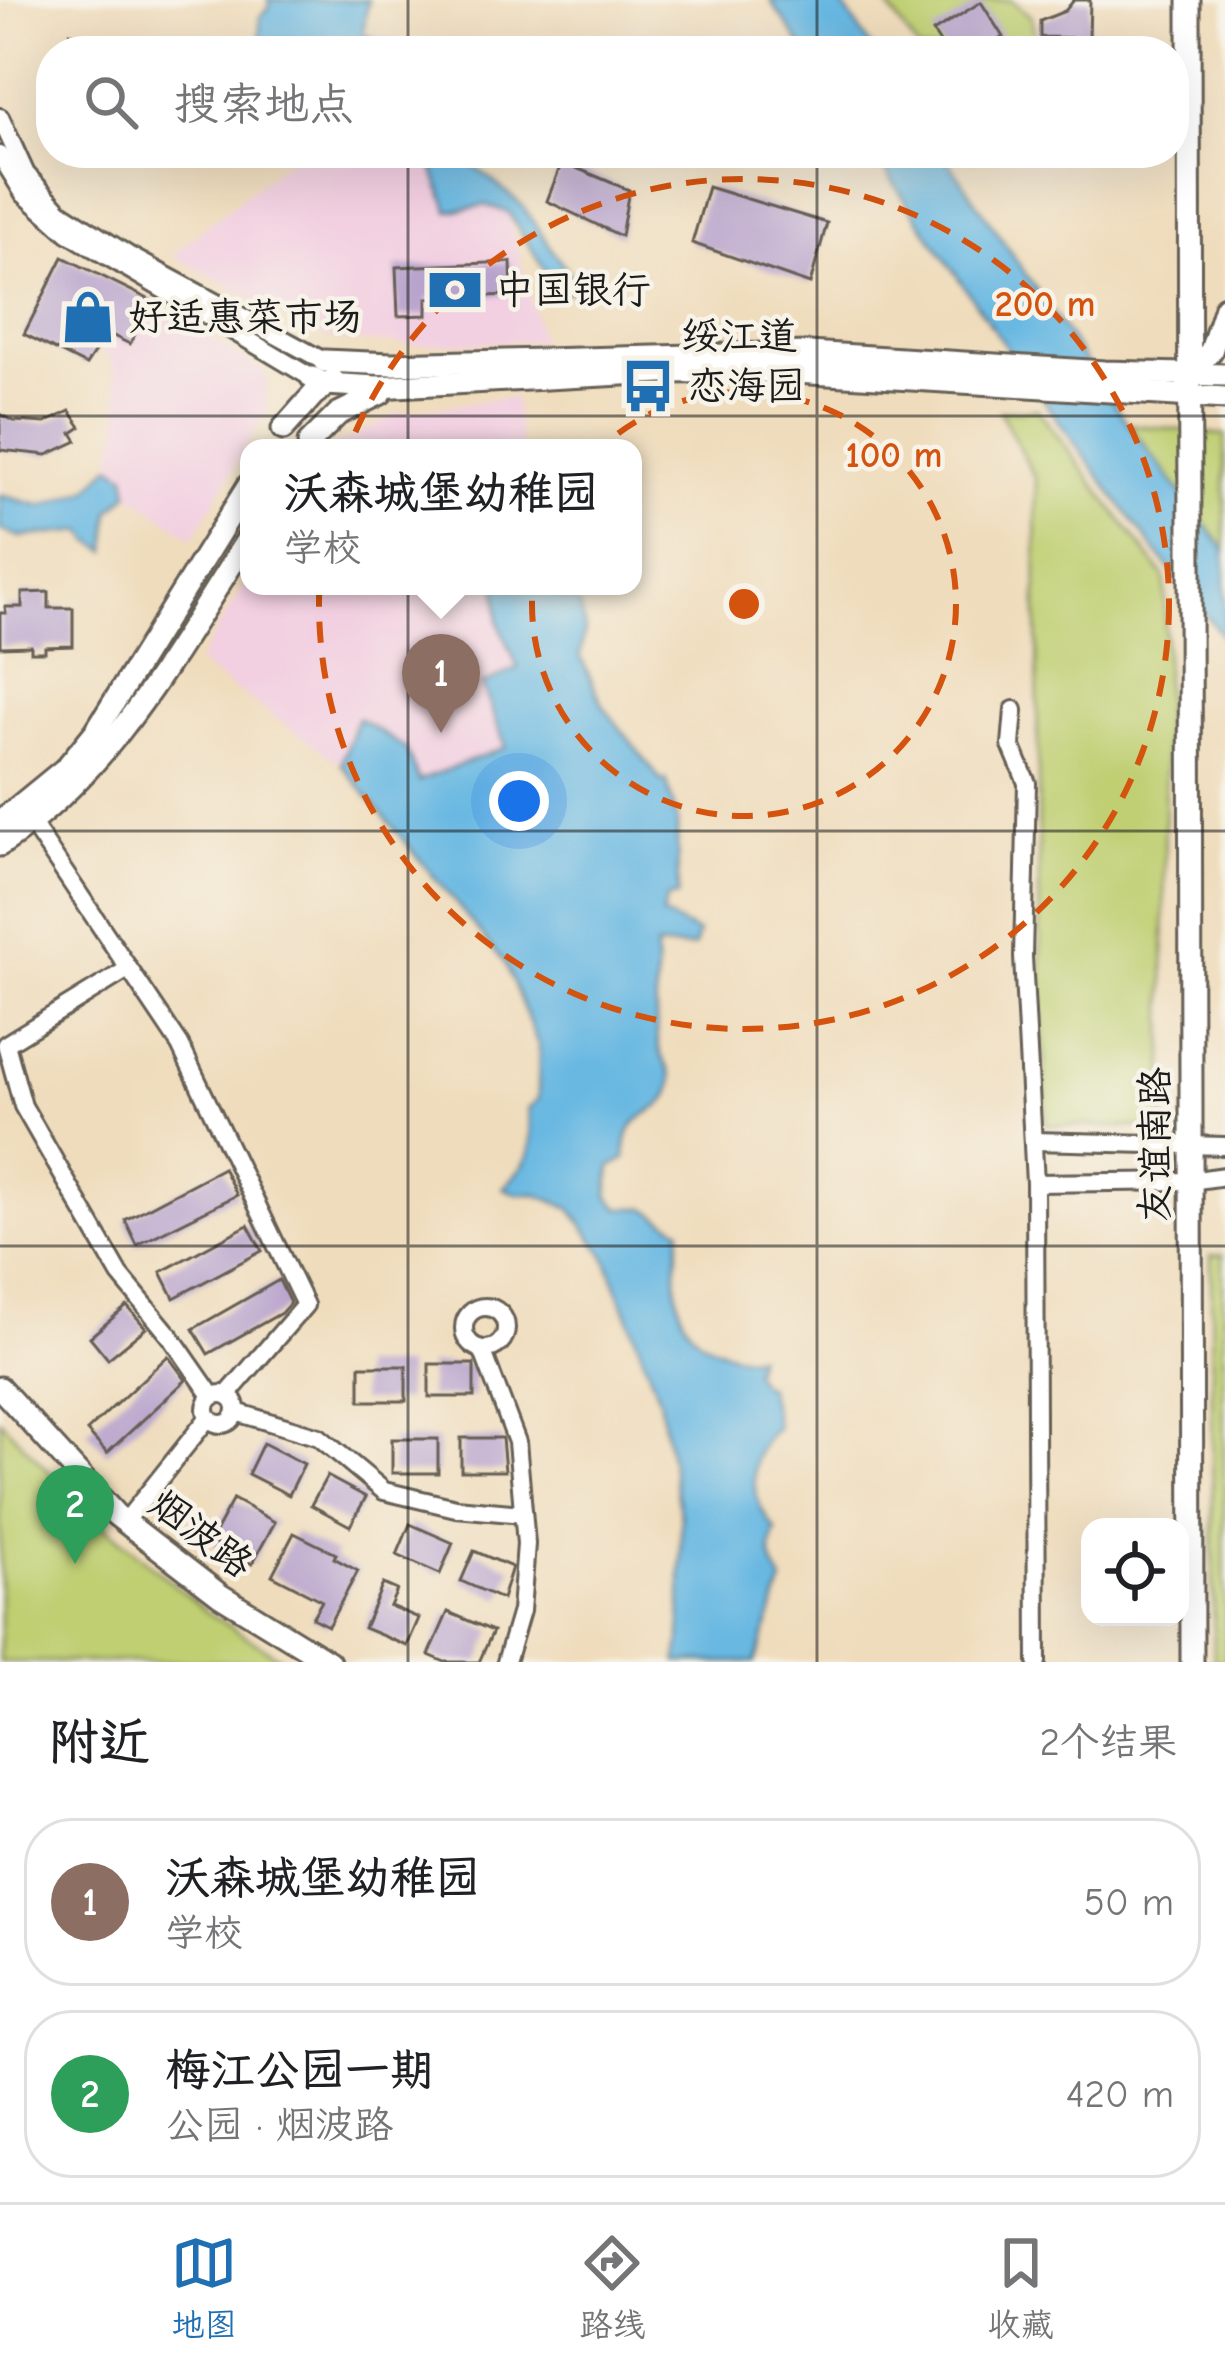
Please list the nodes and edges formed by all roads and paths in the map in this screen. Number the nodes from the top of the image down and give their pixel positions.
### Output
1 (1189, 0) edge
2 (0, 117) edge
3 (0, 155) edge
4 (1189, 303) junction
5 (1225, 307) edge
6 (1105, 372) junction
7 (320, 375) junction
8 (1225, 375) edge
9 (408, 385) junction
10 (1189, 387) junction
11 (1225, 398) edge
12 (277, 439) edge
13 (308, 439) edge
14 (314, 439) edge
15 (240, 499) edge
16 (240, 551) edge
17 (1014, 710) dead end
18 (0, 822) edge
19 (32, 824) junction
20 (0, 845) edge
21 (128, 969) junction
22 (1034, 1141) junction
23 (1190, 1144) junction
24 (1225, 1146) edge
25 (1225, 1164) edge
26 (1208, 1179) edge
27 (1035, 1183) junction
28 (482, 1349) dead end
29 (0, 1388) edge
30 (219, 1395) junction
31 (0, 1402) edge
32 (236, 1412) junction
33 (208, 1418) junction
34 (523, 1514) junction
35 (125, 1522) junction
36 (315, 1662) edge
37 (329, 1662) edge
38 (506, 1662) edge
39 (1037, 1662) edge
40 (1192, 1662) edge

1 - 4 main road
2 - 7 street
3 - 7 street
4 - 6 main road
4 - 10 main road
5 - 10 main road
6 - 7 main road, 绥江道
6 - 10 main road
7 - 9 main road, 绥江道
7 - 12 main road
7 - 13 main road
8 - 10 main road
9 - 10 main road, 绥江道
9 - 14 main road
10 - 11 main road
10 - 23 main road, 友谊南路
15 - 18 main road
16 - 19 main road
17 - 22 street
19 - 20 main road
19 - 21 street
21 - 30 street
21 - 30 street
22 - 23 street
22 - 27 street
23 - 24 street
23 - 26 main road, 友谊南路
25 - 26 street
26 - 27 street
26 - 40 main road, 友谊南路
27 - 39 street
28 - 34 street
29 - 35 main road, 烟波路
30 - 32 street
30 - 33 street
31 - 36 main road, 烟波路
32 - 33 street
32 - 34 street
33 - 35 street
34 - 38 street
35 - 37 main road, 烟波路

